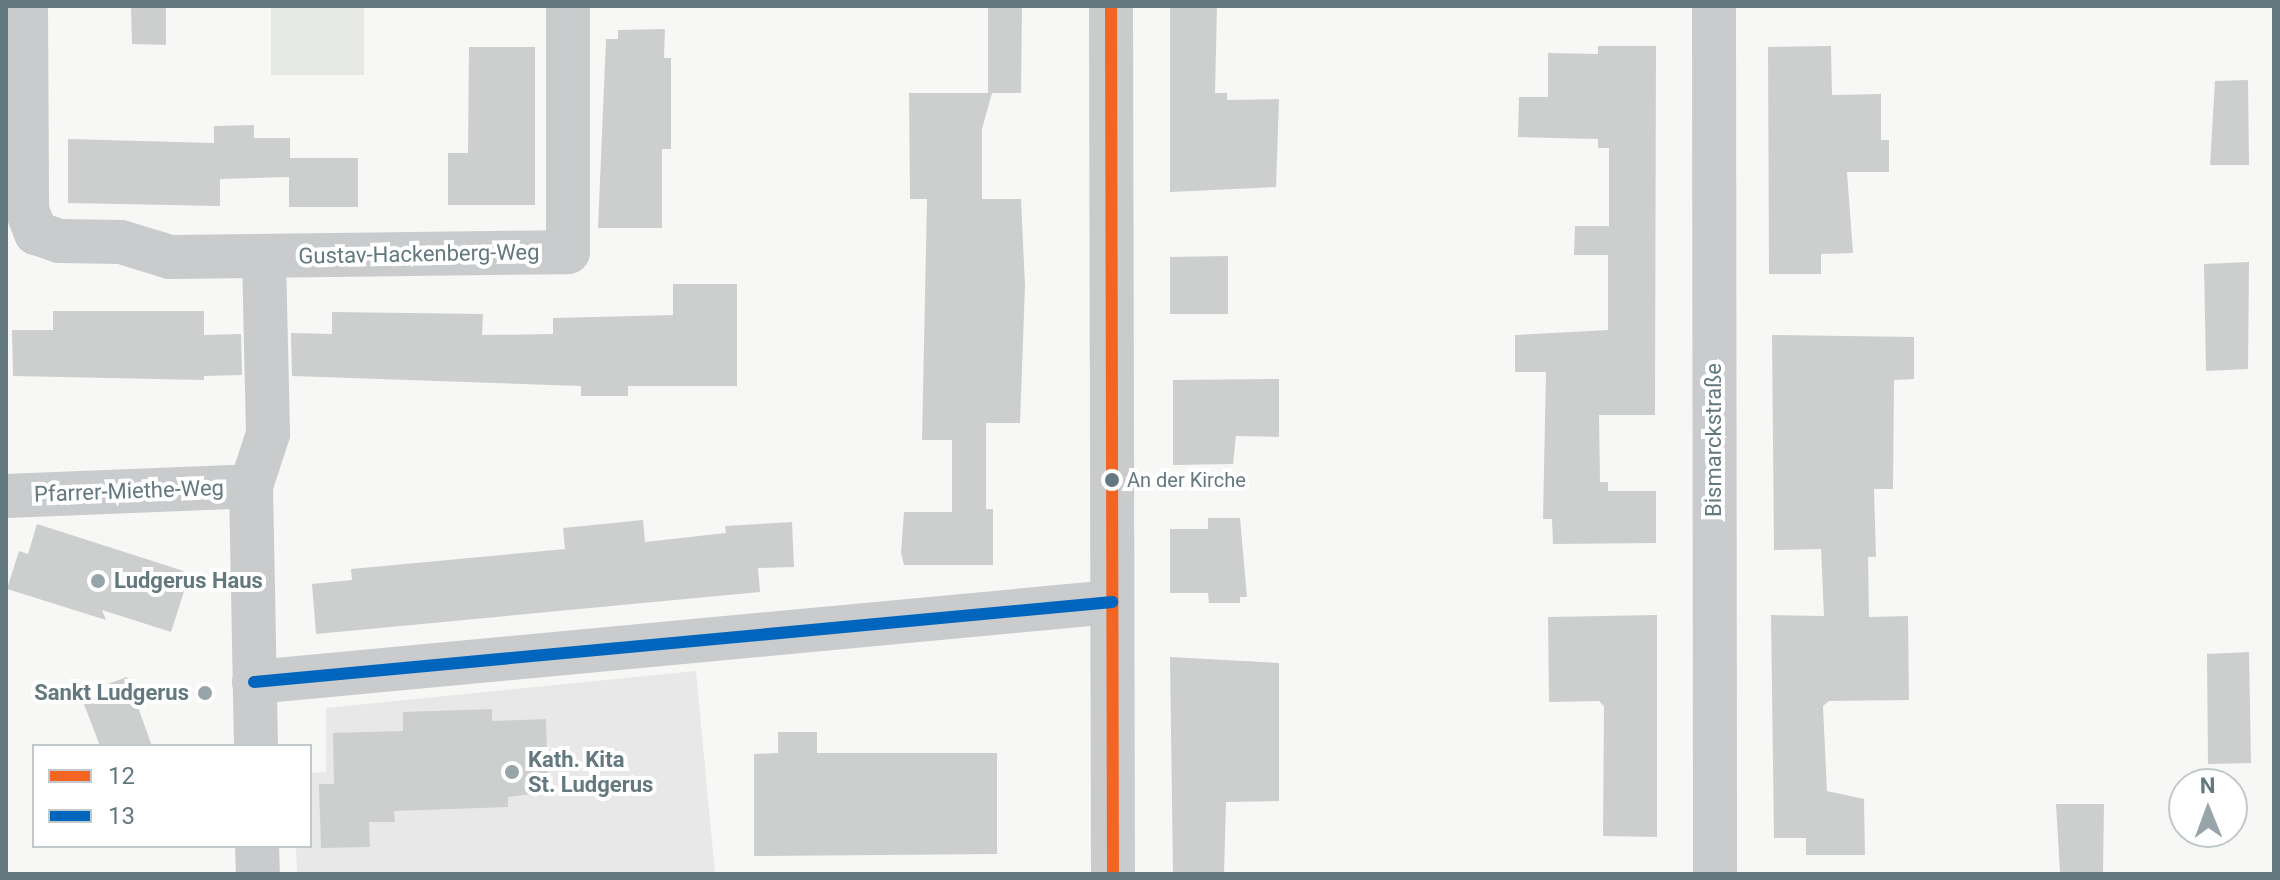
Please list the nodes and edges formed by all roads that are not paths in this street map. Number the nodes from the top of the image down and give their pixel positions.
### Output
1 (26, 6) edge
2 (568, 6) edge
3 (1111, 6) edge
4 (1714, 6) edge
5 (264, 257) junction
6 (251, 486) junction
7 (6, 496) edge
8 (1112, 602) junction
9 (254, 682) junction
10 (256, 744) edge
11 (257, 848) edge
12 (258, 874) edge
13 (1113, 874) edge
14 (1715, 874) edge

1 - 5 street, Gustav-Hackenberg-Weg
2 - 5 street, Gustav-Hackenberg-Weg
3 - 8 street
4 - 14 street, Bismarckstraße
5 - 6 street
6 - 7 street, Pfarrer-Miethe-Weg
6 - 9 street
8 - 9 street
8 - 13 street
9 - 10 street
11 - 12 street

